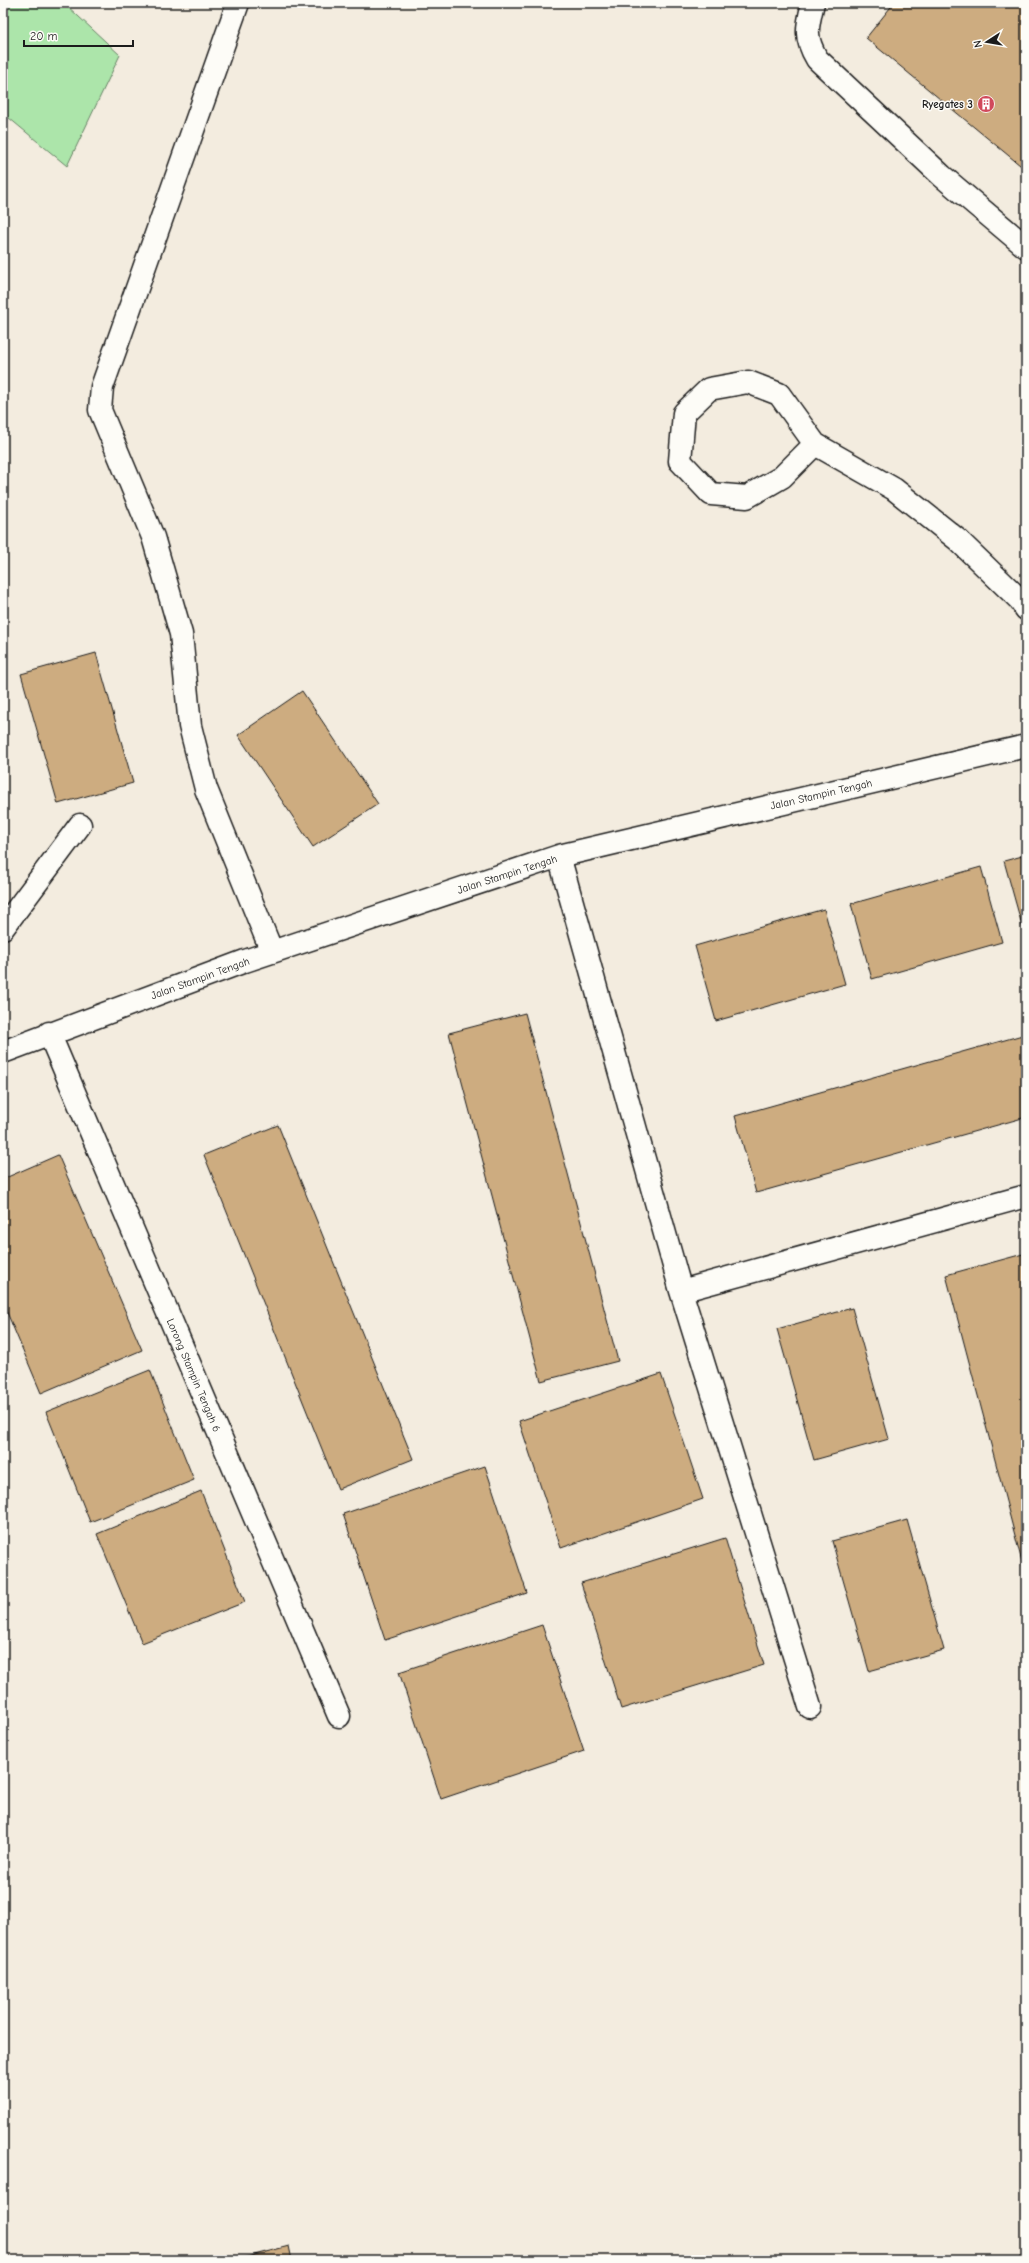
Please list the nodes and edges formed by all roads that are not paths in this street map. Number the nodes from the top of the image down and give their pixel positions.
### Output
1 (238, 3) edge
2 (813, 3) edge
3 (1026, 247) edge
4 (815, 444) junction
5 (1026, 608) edge
6 (1026, 746) edge
7 (80, 825) dead end
8 (559, 856) junction
9 (3, 928) edge
10 (272, 952) junction
11 (49, 1033) junction
12 (3, 1052) edge
13 (1026, 1196) edge
14 (681, 1291) junction
15 (810, 1707) dead end
16 (339, 1716) dead end

1 - 10 street
2 - 3 street
4 - 4 street
4 - 5 street
6 - 8 street, Jalan Stampin Tengah
7 - 9 street
8 - 10 street, Jalan Stampin Tengah
8 - 14 street
10 - 11 street, Jalan Stampin Tengah
11 - 12 street, Jalan Stampin Tengah
11 - 16 street, Lorong Stampin Tengah 6
13 - 14 street
14 - 15 street

